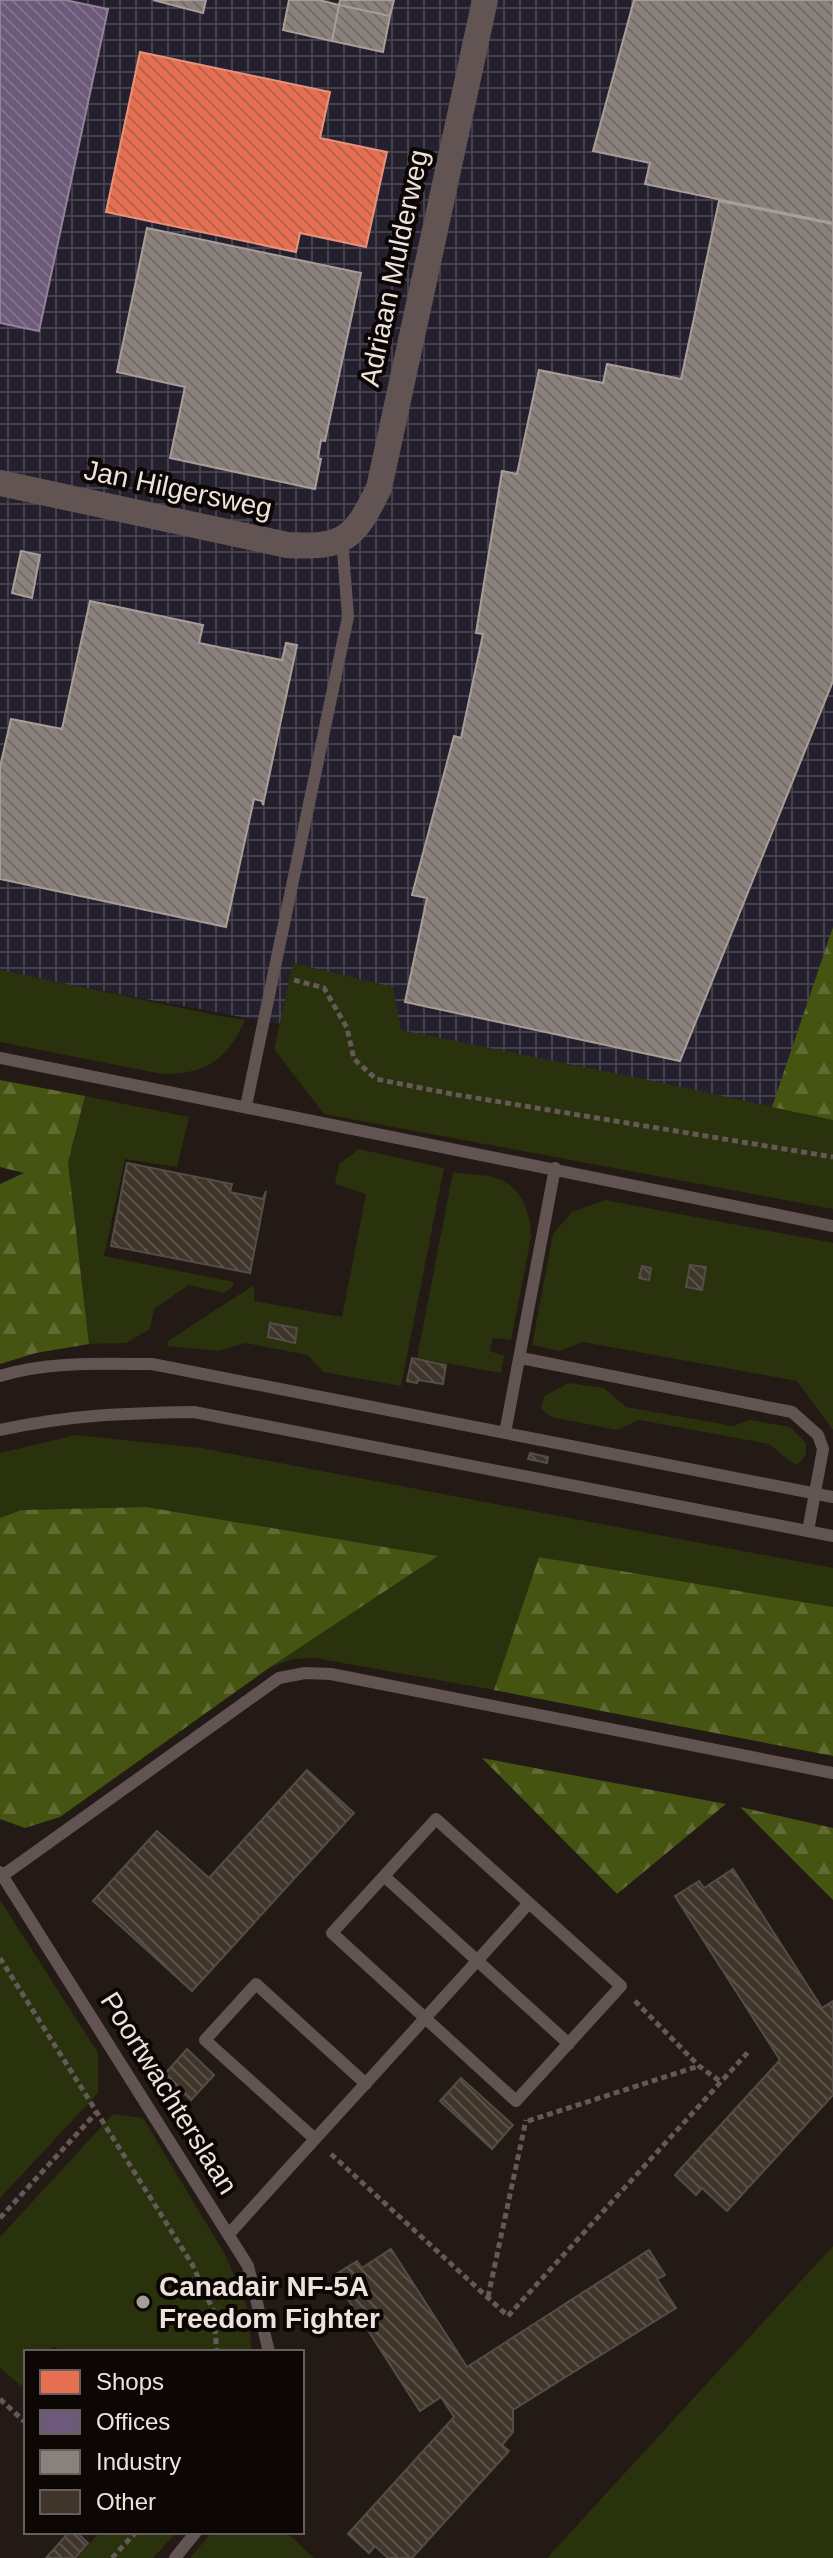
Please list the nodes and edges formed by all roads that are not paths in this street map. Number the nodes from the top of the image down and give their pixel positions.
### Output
1 (485, 0) edge
2 (0, 483) edge
3 (342, 539) junction
4 (0, 1058) edge
5 (246, 1106) junction
6 (555, 1168) junction
7 (833, 1226) edge
8 (521, 1358) junction
9 (0, 1376) edge
10 (0, 1430) edge
11 (505, 1433) junction
12 (815, 1493) junction
13 (833, 1497) edge
14 (808, 1531) junction
15 (833, 1536) edge
16 (833, 1773) edge
17 (1, 1874) edge
18 (384, 1876) junction
19 (529, 1903) junction
20 (477, 1961) junction
21 (425, 2018) junction
22 (569, 2044) junction
23 (366, 2084) junction
24 (315, 2139) junction
25 (229, 2234) junction
26 (269, 2350) edge
27 (194, 2534) edge
28 (175, 2558) edge

1 - 3 street, Adriaan Mulderweg
2 - 3 street, Jan Hilgersweg
3 - 5 lane
4 - 5 lane
5 - 6 lane
6 - 7 lane
6 - 8 lane
8 - 11 lane
8 - 12 lane
9 - 11 lane
10 - 14 lane
11 - 12 lane
12 - 13 lane
12 - 14 lane
14 - 15 lane
16 - 17 lane
17 - 25 lane, Poortwachterslaan
18 - 19 lane
18 - 20 lane
18 - 21 lane
19 - 20 lane
19 - 22 lane
20 - 21 lane
20 - 22 lane
21 - 22 lane
21 - 23 lane
23 - 24 lane
23 - 24 lane
24 - 25 lane
25 - 26 lane, Poortwachterslaan
27 - 28 lane

